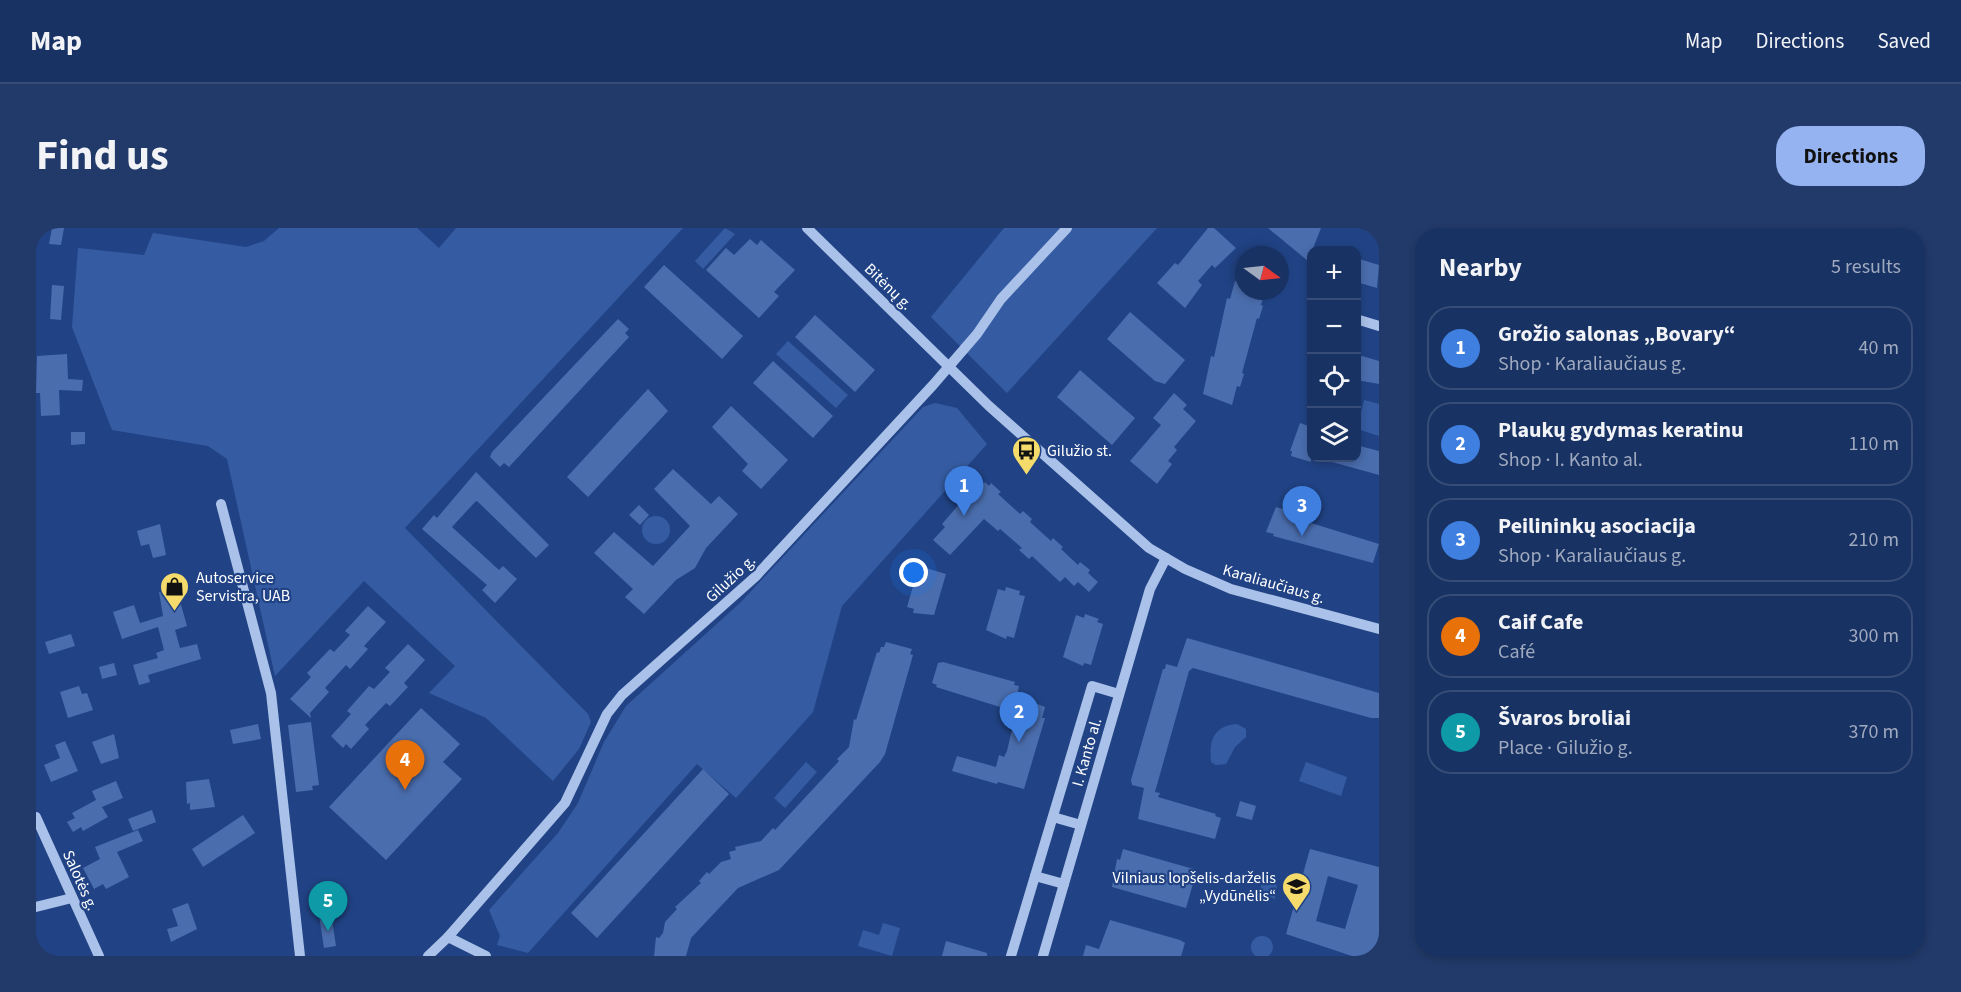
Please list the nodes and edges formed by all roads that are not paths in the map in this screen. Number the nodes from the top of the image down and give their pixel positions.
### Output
1 (807, 228) edge
2 (1067, 228) edge
3 (1361, 321) edge
4 (1379, 326) edge
5 (949, 366) junction
6 (221, 504) dead end
7 (1166, 558) junction
8 (1379, 629) edge
9 (1119, 694) junction
10 (36, 817) edge
11 (1053, 817) junction
12 (1081, 825) junction
13 (1035, 876) junction
14 (1064, 884) junction
15 (72, 898) junction
16 (36, 907) edge
17 (448, 938) junction
18 (99, 956) edge
19 (300, 956) edge
20 (428, 956) edge
21 (486, 956) edge
22 (1011, 956) edge
23 (1044, 956) edge

1 - 5 street, Bitėnų g.
2 - 5 street, Gilužio g.
3 - 4 street
5 - 7 street, Karaliaučiaus g.
5 - 17 street, Gilužio g.
6 - 19 street
7 - 8 street, Karaliaučiaus g.
7 - 9 street, I. Kanto al.
9 - 11 street, I. Kanto al.
9 - 12 street, I. Kanto al.
10 - 15 street, Salotės g.
11 - 12 street
11 - 13 street, I. Kanto al.
12 - 14 street, I. Kanto al.
13 - 14 street
13 - 22 street, I. Kanto al.
14 - 23 street, I. Kanto al.
15 - 16 street
15 - 18 street, Salotės g.
17 - 20 street, Gilužio g.
17 - 21 street

